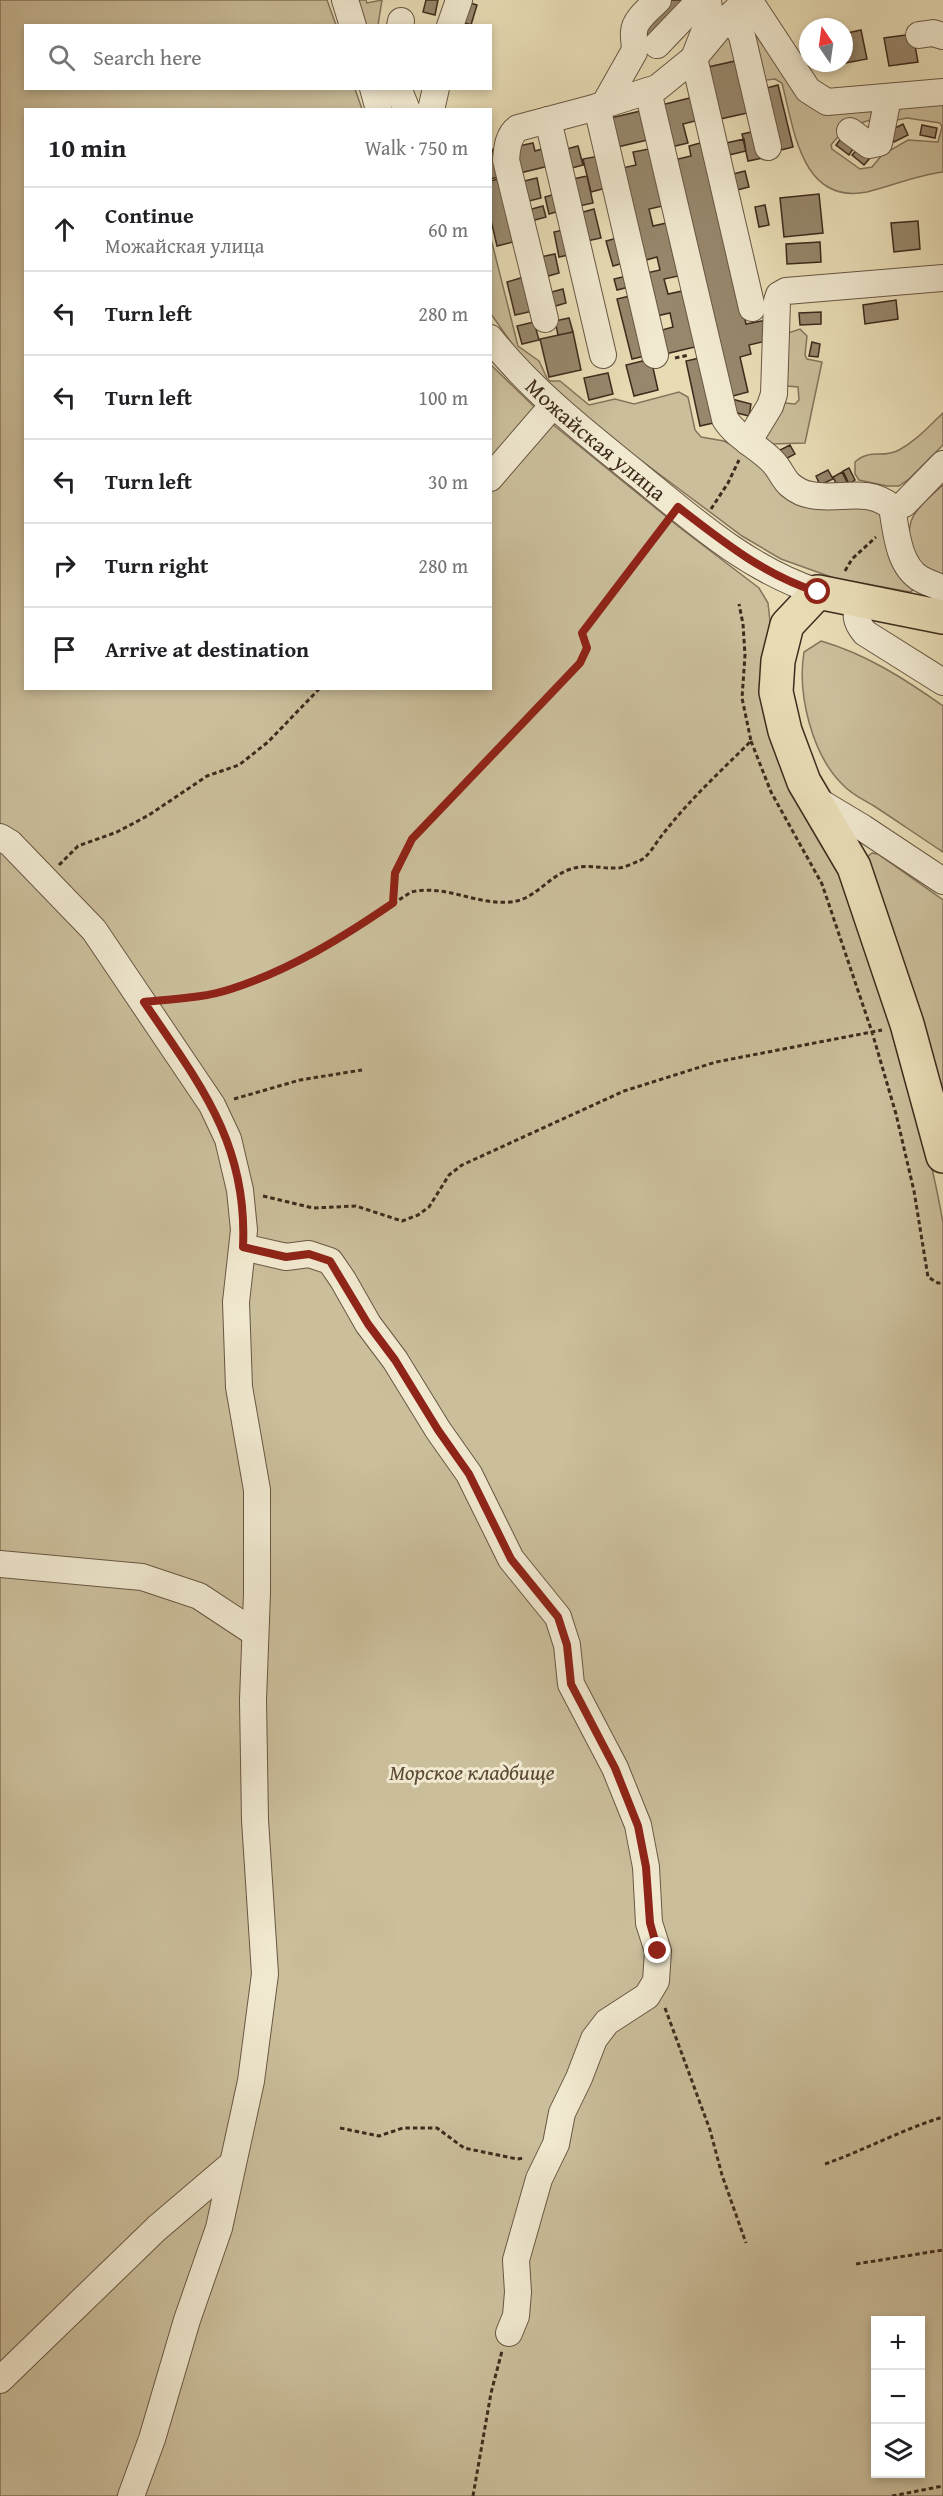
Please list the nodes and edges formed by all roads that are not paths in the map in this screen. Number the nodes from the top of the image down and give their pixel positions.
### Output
1 (345, 0) edge
2 (459, 0) edge
3 (658, 0) edge
4 (700, 0) edge
5 (708, 0) edge
6 (742, 5) edge
7 (352, 24) edge
8 (451, 24) edge
9 (657, 45) dead end
10 (694, 58) junction
11 (374, 90) edge
12 (399, 90) edge
13 (436, 90) edge
14 (648, 91) junction
15 (943, 92) edge
16 (888, 98) junction
17 (600, 106) junction
18 (378, 108) edge
19 (406, 108) edge
20 (431, 108) edge
21 (548, 120) junction
22 (850, 130) dead end
23 (768, 147) dead end
24 (943, 278) edge
25 (752, 308) dead end
26 (545, 319) dead end
27 (492, 341) edge
28 (603, 355) dead end
29 (655, 355) road end
30 (553, 405) junction
31 (748, 442) junction
32 (943, 464) edge
33 (492, 476) edge
34 (899, 514) junction
35 (943, 589) edge
36 (838, 596) junction
37 (943, 616) edge
38 (943, 682) edge
39 (818, 801) junction
40 (0, 837) edge
41 (943, 881) edge
42 (943, 1156) edge
43 (243, 1247) junction
44 (0, 1564) edge
45 (255, 1633) junction
46 (231, 2165) junction
47 (509, 2333) road end
48 (0, 2380) edge
49 (131, 2496) edge

1 - 7 street
2 - 8 street
3 - 17 street
4 - 9 street
5 - 10 street
6 - 10 street
6 - 16 street
6 - 23 street
10 - 14 street
10 - 25 street
11 - 18 street
12 - 19 street
13 - 20 street
14 - 17 street
14 - 31 street
15 - 16 street
16 - 22 street
17 - 21 street
17 - 29 street
21 - 26 street
21 - 28 street
24 - 31 street
27 - 30 street, Можайская улица
30 - 33 street
30 - 36 street, Можайская улица
31 - 34 street
32 - 34 street
34 - 35 street
36 - 37 main road, Можайская улица
36 - 38 street
36 - 39 main road
39 - 41 street
39 - 42 main road
40 - 43 street
43 - 45 street
43 - 47 street
44 - 45 street
45 - 46 street
46 - 48 street
46 - 49 street

